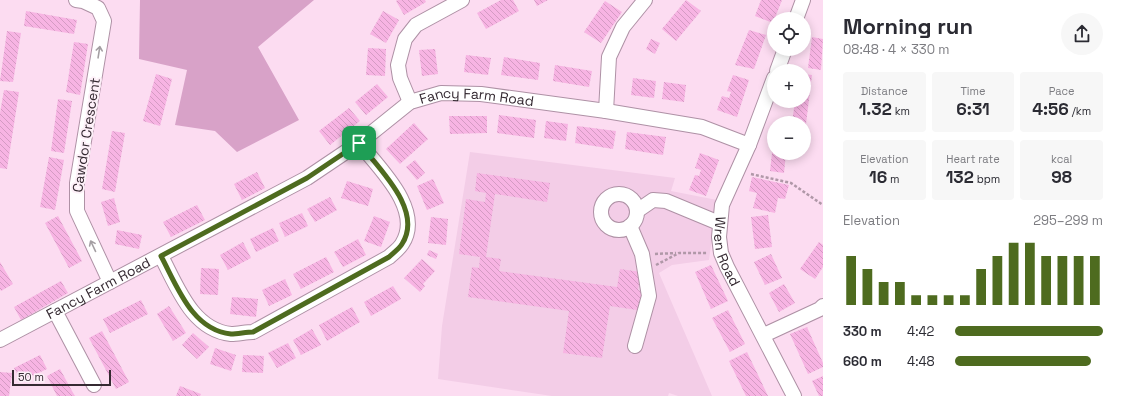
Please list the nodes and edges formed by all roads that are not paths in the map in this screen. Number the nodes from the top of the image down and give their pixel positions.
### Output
1 (76, 0) edge
2 (462, 0) edge
3 (645, 0) edge
4 (803, 0) edge
5 (799, 12) edge
6 (767, 97) edge
7 (410, 102) junction
8 (606, 111) junction
9 (359, 143) junction
10 (749, 145) junction
11 (637, 211) junction
12 (719, 223) junction
13 (630, 226) junction
14 (161, 256) junction
15 (110, 282) junction
16 (823, 306) edge
17 (55, 311) junction
18 (764, 335) junction
19 (0, 340) edge
20 (635, 346) dead end
21 (94, 385) dead end
22 (794, 396) edge

15 -> 1 street, Cawdor Crescent
2 - 7 street
3 - 8 street
4 - 5 street
6 - 10 street, Wren Road
7 - 8 street, Fancy Farm Road
7 - 9 street, Fancy Farm Road
8 - 10 street, Fancy Farm Road
9 - 14 street, Fancy Farm Road
9 - 14 street
10 - 12 street, Wren Road
11 - 12 street
11 - 13 street
11 - 13 street
12 - 18 street, Wren Road
13 - 20 street
14 - 15 street, Fancy Farm Road
15 - 17 street, Fancy Farm Road
16 - 18 street
17 - 19 street, Fancy Farm Road
17 - 21 street
18 - 22 street, Wren Road

